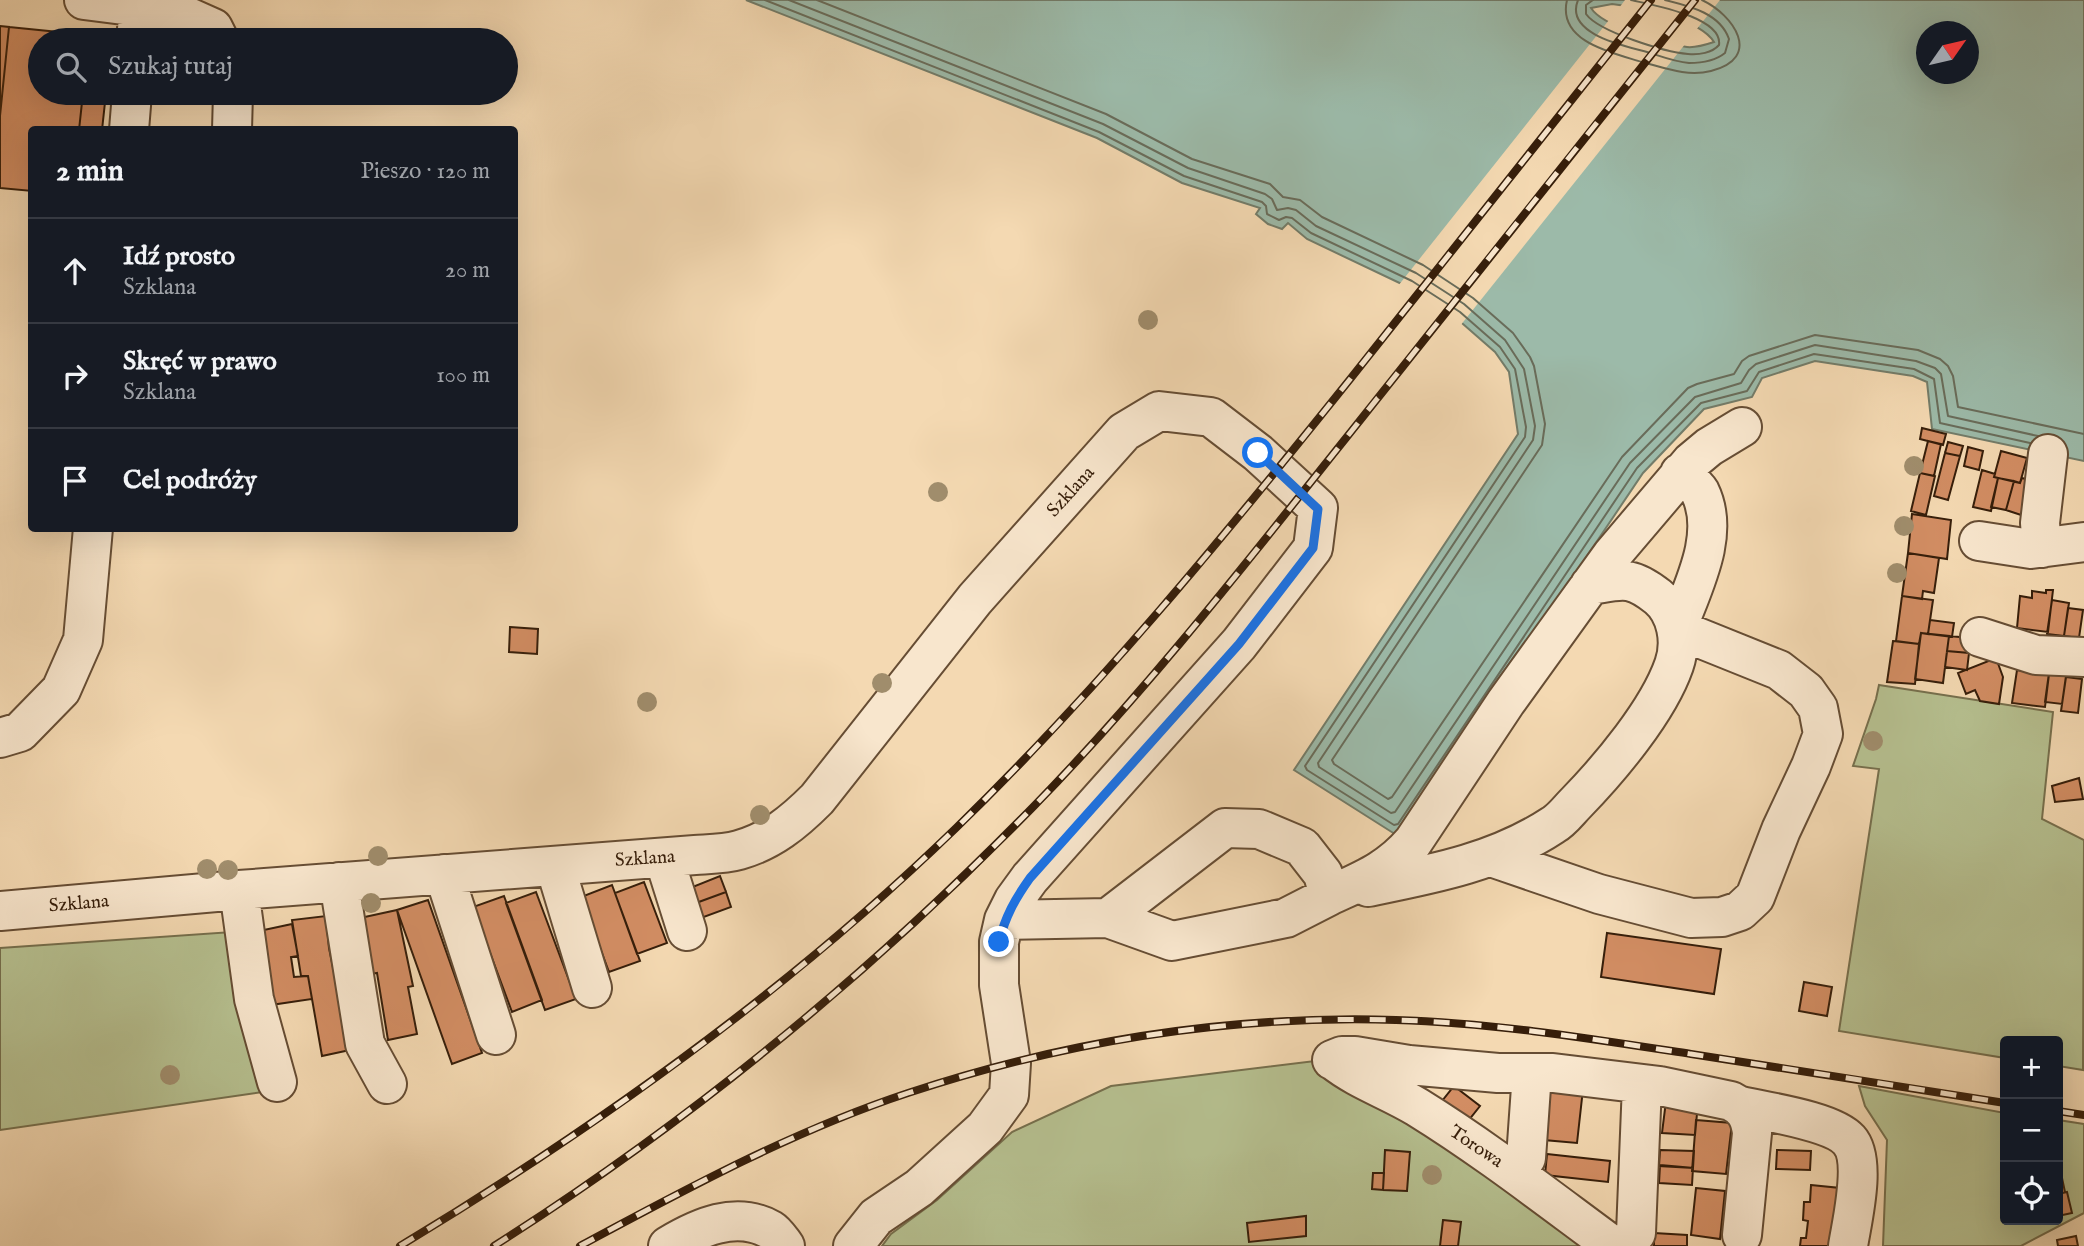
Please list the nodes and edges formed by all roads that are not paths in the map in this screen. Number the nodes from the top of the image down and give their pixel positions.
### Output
1 (84, 0) edge
2 (138, 24) edge
3 (214, 28) edge
4 (131, 105) edge
5 (233, 105) edge
6 (129, 126) edge
7 (232, 126) edge
8 (1742, 427) dead end
9 (2048, 454) dead end
10 (1681, 473) junction
11 (93, 532) edge
12 (1979, 541) dead end
13 (2084, 542) edge
14 (2042, 548) junction
15 (1590, 585) junction
16 (1677, 629) junction
17 (1980, 637) dead end
18 (2084, 657) edge
19 (0, 737) edge
20 (664, 858) junction
21 (1492, 858) junction
22 (555, 866) junction
23 (444, 874) junction
24 (340, 882) junction
25 (239, 890) junction
26 (1329, 896) junction
27 (0, 911) edge
28 (1108, 918) junction
29 (1004, 919) junction
30 (687, 931) dead end
31 (592, 988) dead end
32 (496, 1035) dead end
33 (1532, 1073) junction
34 (277, 1082) dead end
35 (387, 1084) dead end
36 (1642, 1084) junction
37 (1741, 1106) junction
38 (1526, 1158) dead end
39 (1742, 1235) dead end
40 (1625, 1240) edge
41 (668, 1246) edge
42 (785, 1246) edge
43 (853, 1246) edge
44 (1848, 1246) edge

1 - 2 lane
2 - 3 lane
4 - 6 lane
5 - 7 lane
8 - 10 lane
9 - 14 lane
10 - 15 lane
10 - 16 lane
11 - 19 lane
12 - 14 lane
13 - 14 lane
15 - 16 lane
15 - 26 lane
16 - 21 lane
16 - 21 lane
17 - 18 lane
20 - 22 lane, Szklana
20 - 29 lane, Szklana
20 - 30 lane
21 - 26 lane
22 - 23 lane, Szklana
22 - 31 lane
23 - 24 lane, Szklana
23 - 32 lane
24 - 25 lane, Szklana
24 - 35 lane
25 - 27 lane, Szklana
25 - 34 lane
26 - 28 lane
26 - 28 lane
28 - 29 lane
29 - 43 lane, Szklana
33 - 36 lane
33 - 38 lane
33 - 40 lane, Torowa
36 - 37 lane
36 - 40 lane
37 - 39 lane
37 - 44 lane
41 - 42 lane

